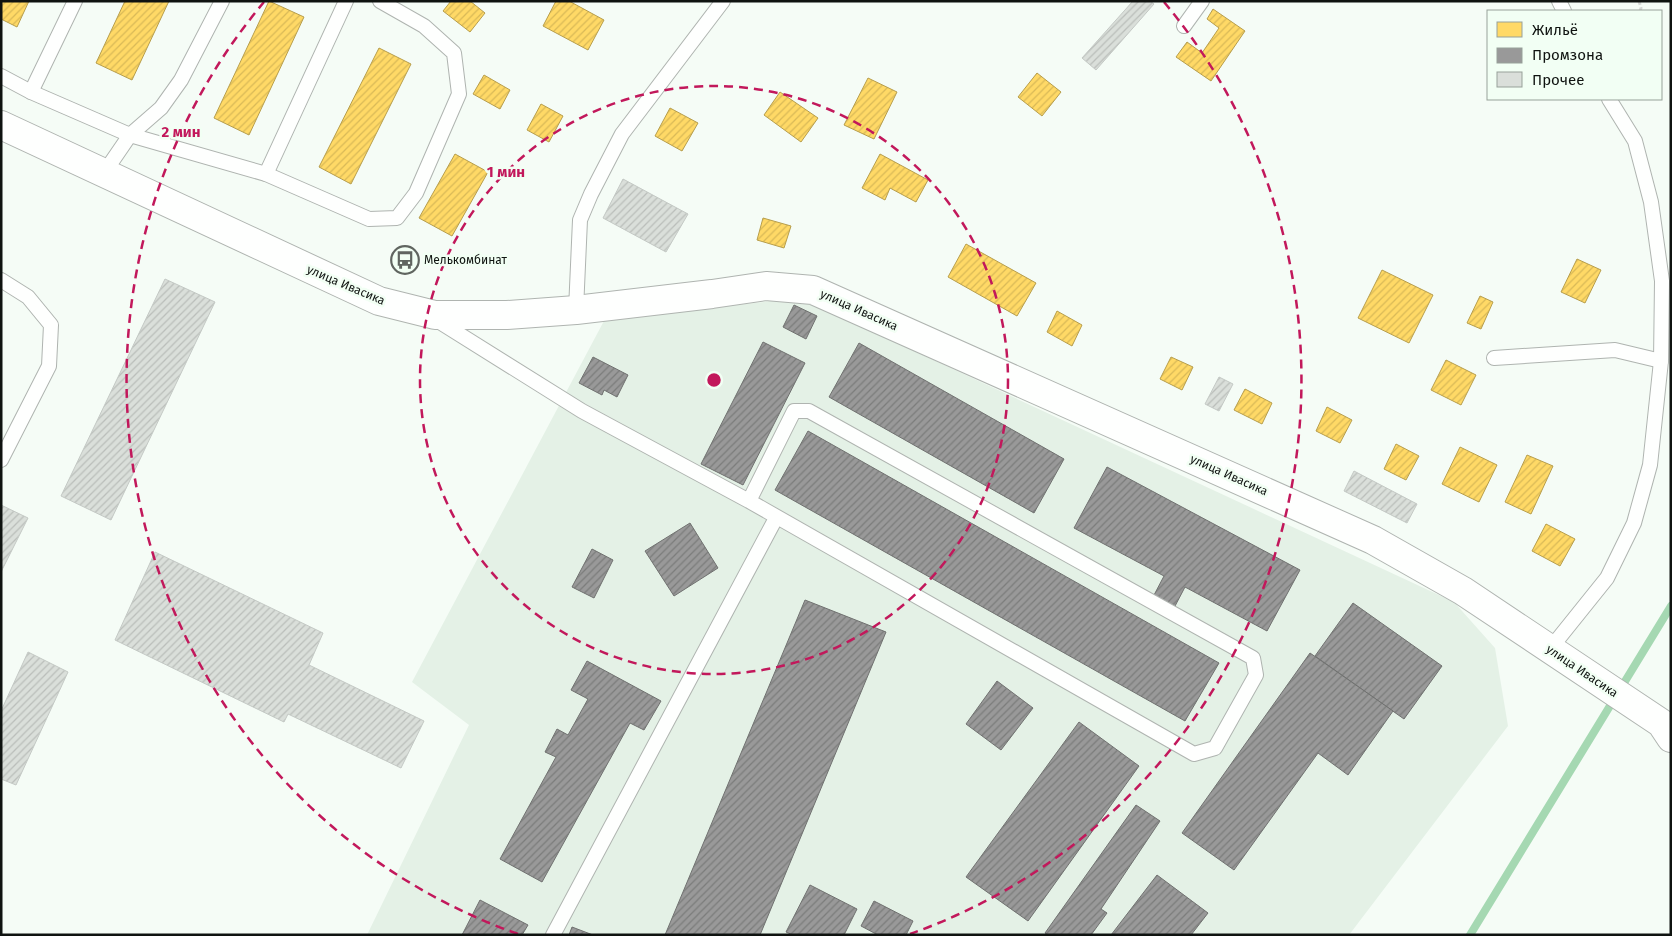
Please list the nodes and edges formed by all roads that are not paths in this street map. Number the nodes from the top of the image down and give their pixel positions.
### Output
1 (75, 1) edge
2 (222, 1) edge
3 (346, 1) edge
4 (380, 1) edge
5 (723, 1) edge
6 (1202, 1) edge
7 (1184, 26) dead end
8 (1, 76) edge
9 (31, 92) junction
10 (1611, 100) edge
11 (1, 126) edge
12 (130, 135) junction
13 (104, 173) junction
14 (266, 174) junction
15 (1, 280) edge
16 (576, 310) junction
17 (424, 313) junction
18 (1494, 358) dead end
19 (1661, 361) junction
20 (1, 460) edge
21 (749, 501) junction
22 (776, 518) junction
23 (1550, 649) junction
24 (1666, 731) edge
25 (553, 935) edge

1 - 9 lane
2 - 12 lane
3 - 14 lane
4 - 14 lane
5 - 16 lane
6 - 7 lane
8 - 9 lane
9 - 12 lane
10 - 19 lane
11 - 13 main road, улица Ивасика
12 - 13 lane
12 - 14 lane
13 - 17 main road, улица Ивасика
15 - 20 lane
16 - 17 main road, улица Ивасика
16 - 23 main road, улица Ивасика
17 - 21 lane
18 - 19 lane
19 - 23 lane
21 - 22 lane
21 - 22 lane
22 - 25 lane
23 - 24 main road, улица Ивасика

